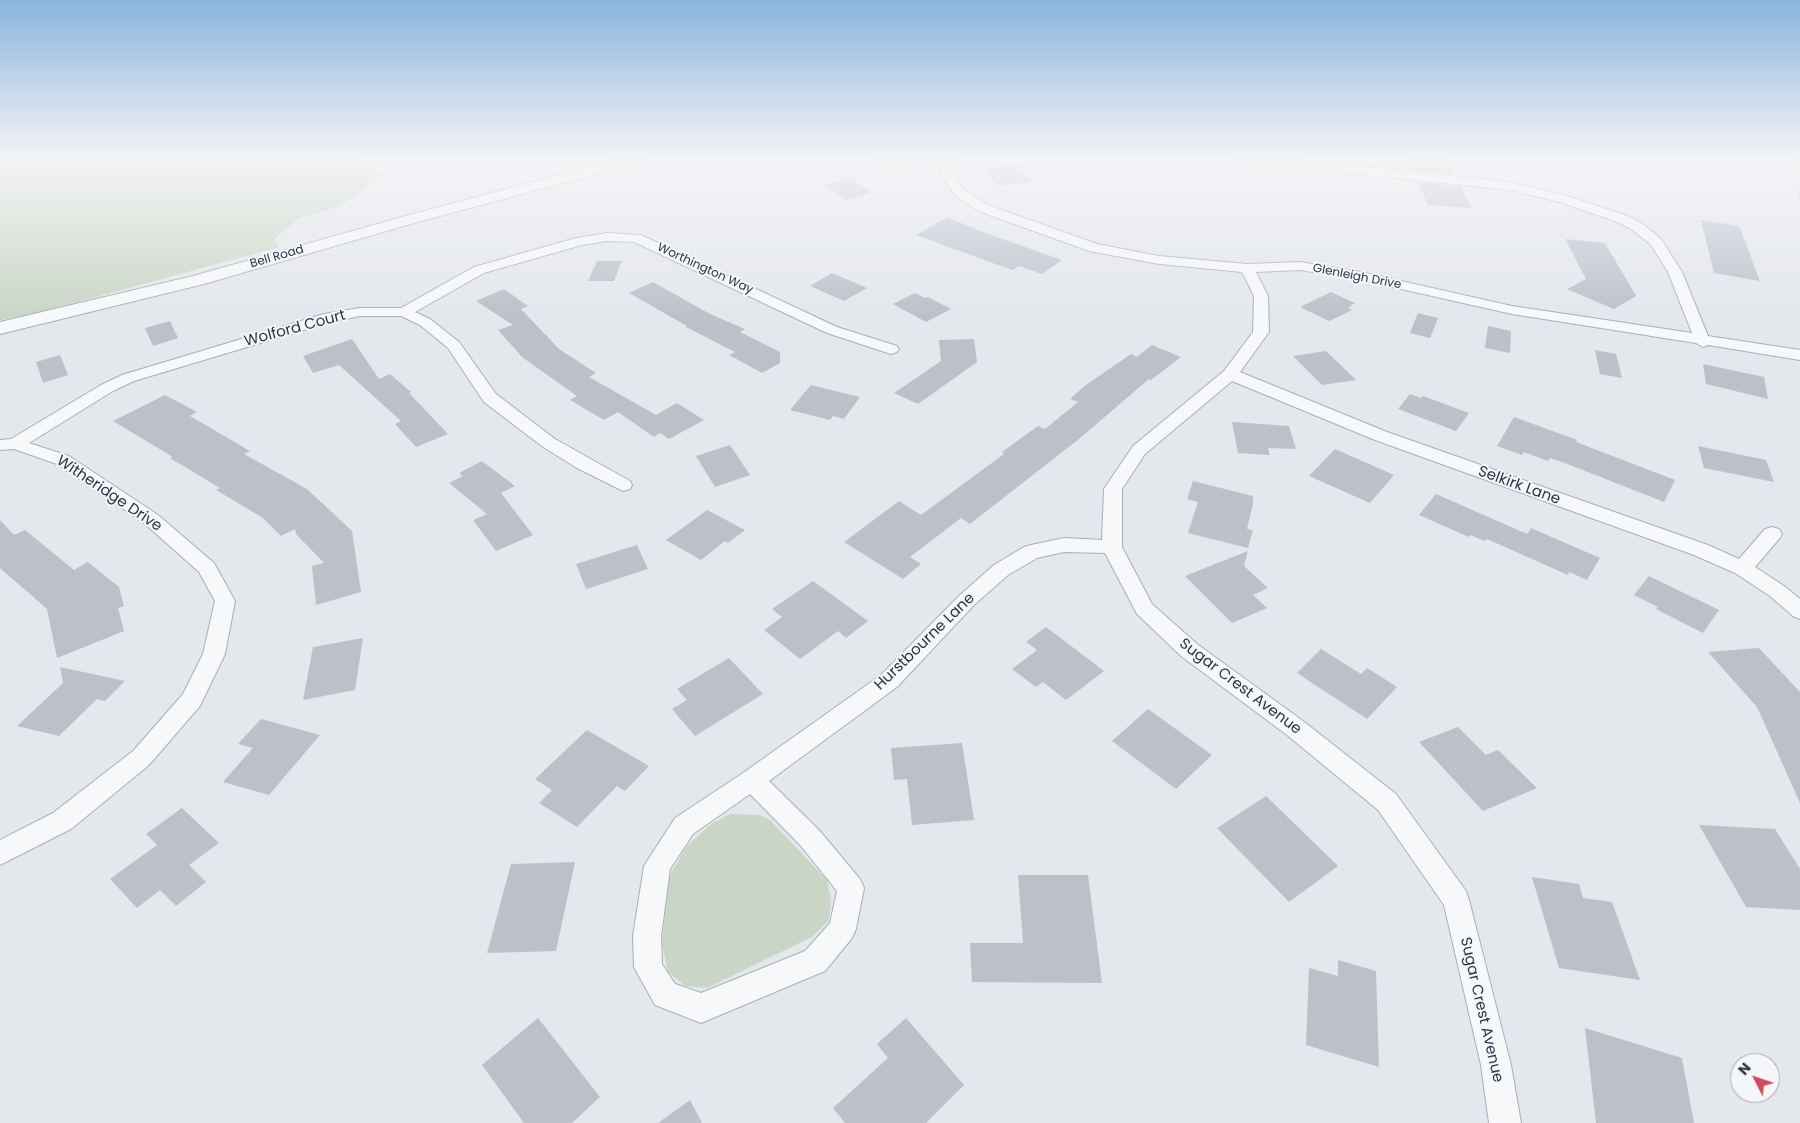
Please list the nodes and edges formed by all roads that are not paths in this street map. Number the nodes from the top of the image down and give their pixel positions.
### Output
1 (444, 210) edge
2 (990, 210) edge
3 (1597, 210) edge
4 (1248, 268) junction
5 (404, 312) junction
6 (0, 328) edge
7 (1703, 342) junction
8 (891, 349) dead end
9 (1800, 356) edge
10 (1230, 374) junction
11 (8, 445) edge
12 (622, 485) dead end
13 (1772, 534) dead end
14 (1112, 547) junction
15 (1742, 568) junction
16 (1800, 611) edge
17 (752, 780) junction
18 (0, 853) edge
19 (1505, 1123) edge

1 - 6 street, Bell Road
2 - 4 street, Glenleigh Drive
3 - 7 street
4 - 7 street, Glenleigh Drive
4 - 10 street, Sugar Crest Avenue
5 - 8 street, Worthington Way
5 - 11 street, Wolford Court
5 - 12 street, Wolford Court
7 - 9 street, Glenleigh Drive
10 - 14 street, Sugar Crest Avenue
10 - 15 street, Selkirk Lane
11 - 18 street, Witheridge Drive
13 - 15 street
14 - 17 street, Hurstbourne Lane
14 - 19 street, Sugar Crest Avenue
15 - 16 street, Selkirk Lane
17 - 17 street, Hurstbourne Lane

